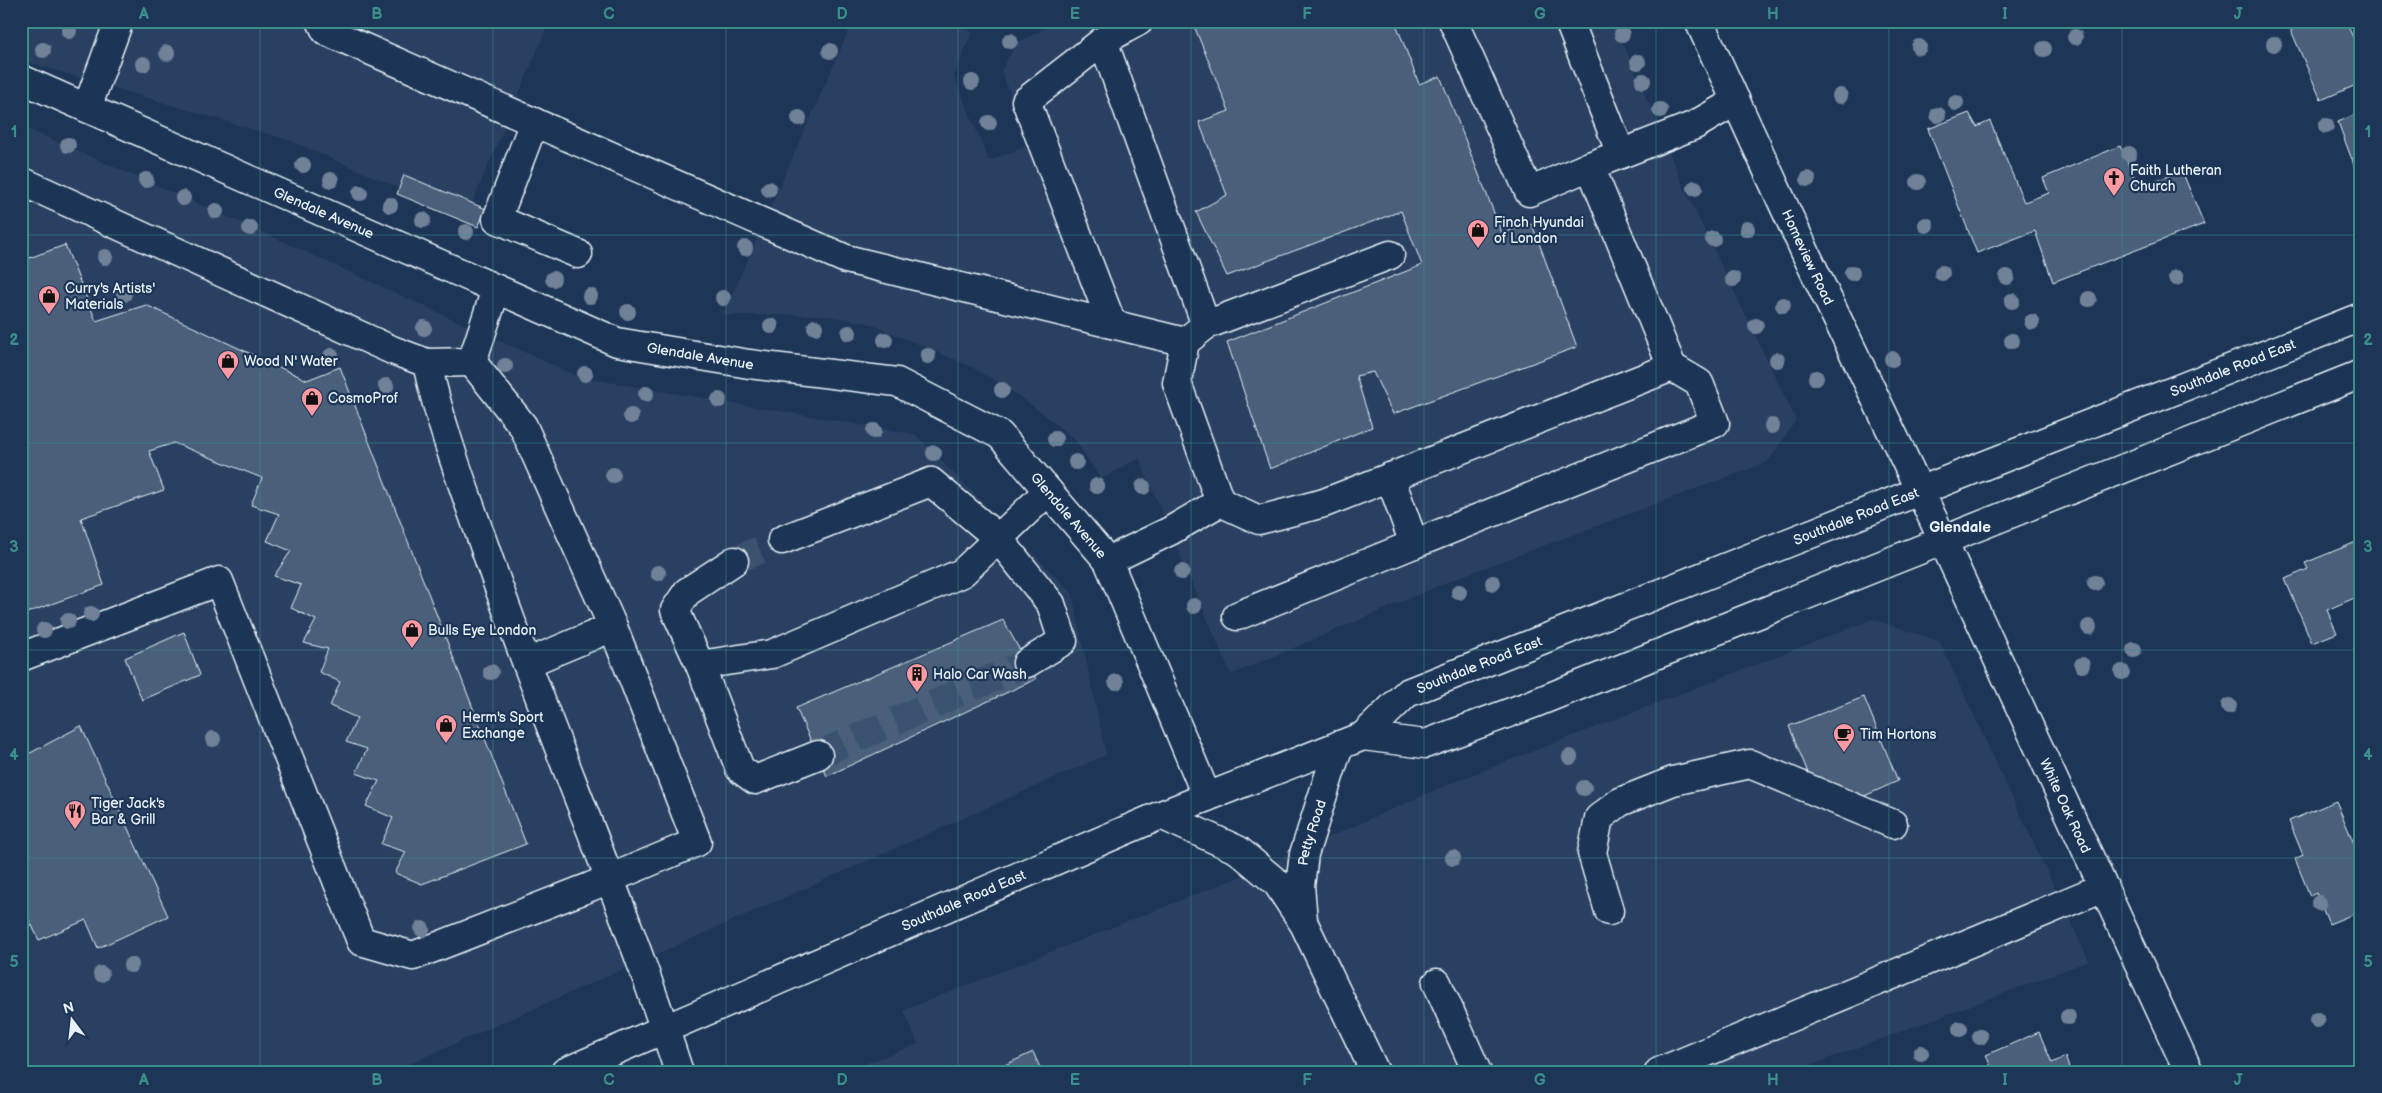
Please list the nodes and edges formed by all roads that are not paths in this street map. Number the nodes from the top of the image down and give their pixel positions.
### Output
1 (119, 21) edge
2 (322, 21) edge
3 (1139, 21) edge
4 (1453, 21) edge
5 (1569, 21) edge
6 (1700, 21) edge
7 (1103, 41) junction
8 (21, 79) edge
9 (1736, 101) junction
10 (87, 108) junction
11 (534, 122) junction
12 (1621, 154) junction
13 (1590, 166) junction
14 (28, 190) edge
15 (578, 254) dead end
16 (1390, 255) dead end
17 (496, 288) junction
18 (2361, 317) edge
19 (1112, 324) junction
20 (1206, 325) junction
21 (1185, 342) junction
22 (472, 362) junction
23 (427, 363) junction
24 (1672, 367) junction
25 (2361, 374) edge
26 (1390, 477) junction
27 (1048, 491) junction
28 (1920, 491) junction
29 (1220, 502) junction
30 (998, 538) junction
31 (782, 540) tunnel mouth
32 (1943, 540) junction
33 (1414, 544) junction
34 (734, 561) tunnel mouth
35 (1108, 561) junction
36 (1237, 616) dead end
37 (613, 627) junction
38 (21, 657) edge
39 (527, 663) junction
40 (1027, 663) tunnel mouth
41 (700, 665) junction
42 (1351, 740) junction
43 (818, 755) tunnel mouth
44 (1207, 797) junction
45 (1161, 815) junction
46 (1893, 824) dead end
47 (609, 879) junction
48 (2104, 887) junction
49 (1609, 911) dead end
50 (1304, 924) junction
51 (1438, 982) dead end
52 (665, 1029) junction
53 (565, 1072) edge
54 (679, 1072) edge
55 (1375, 1072) edge
56 (1477, 1072) edge
57 (1659, 1072) edge
58 (2189, 1072) edge

1 - 10 street
2 - 11 street
3 - 7 street
4 - 13 street
5 - 12 street
6 - 9 street, Homeview Road
7 - 19 street
7 - 20 street
8 - 10 street, Glendale Avenue
9 - 12 street
9 - 28 street, Homeview Road
10 - 17 street, Glendale Avenue
11 - 15 street
11 - 19 street
12 - 13 street
13 - 24 street
14 - 23 street
16 - 20 street
17 - 22 street
17 - 27 street, Glendale Avenue
18 - 28 street, Southdale Road East
19 - 21 street
20 - 21 street
21 - 29 street
22 - 23 street
22 - 37 street
23 - 39 street
24 - 26 street
24 - 33 street
25 - 32 street, Southdale Road East
26 - 29 street
26 - 33 street
27 - 30 street
27 - 35 street, Glendale Avenue
28 - 32 street, Homeview Road
28 - 42 street, Southdale Road East
29 - 35 street
30 - 31 street
30 - 40 street
30 - 41 street
32 - 42 street, Southdale Road East
32 - 48 street, White Oak Road
33 - 36 street
34 - 41 street
35 - 44 street, Glendale Avenue
37 - 39 street
37 - 47 street
38 - 47 street
39 - 47 street
41 - 43 street
42 - 44 street, Southdale Road East
42 - 50 street, Petty Road
44 - 45 street, Southdale Road East
45 - 50 street, Petty Road
45 - 52 street, Southdale Road East
46 - 49 street
47 - 52 street
48 - 57 street
48 - 58 street, White Oak Road
50 - 55 street, Petty Road
51 - 56 street
52 - 53 street, Southdale Road East
52 - 54 street

